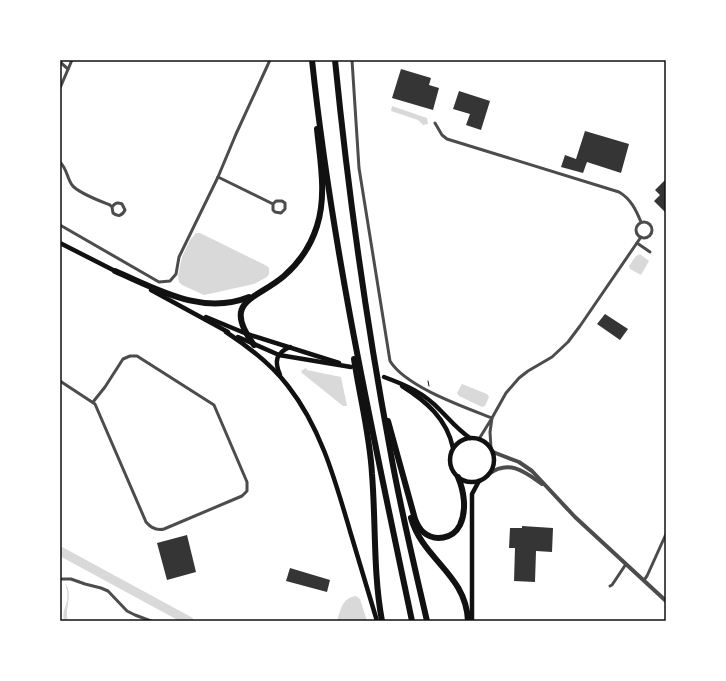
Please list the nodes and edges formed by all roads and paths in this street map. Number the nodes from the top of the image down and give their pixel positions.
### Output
1 (72, 60) edge
2 (270, 60) edge
3 (312, 60) edge
4 (335, 60) edge
5 (352, 60) edge
6 (60, 62) edge
7 (68, 69) junction
8 (314, 71) junction
9 (60, 88) edge
10 (435, 123) dead end
11 (60, 162) edge
12 (218, 177) junction
13 (273, 204) junction
14 (112, 207) junction
15 (641, 222) junction
16 (60, 225) edge
17 (641, 237) junction
18 (637, 243) junction
19 (60, 244) edge
20 (650, 252) dead end
21 (115, 271) junction
22 (258, 293) junction
23 (176, 303) junction
24 (349, 316) junction
25 (226, 332) junction
26 (247, 334) junction
27 (254, 345) junction
28 (290, 348) junction
29 (279, 355) junction
30 (376, 371) junction
31 (384, 377) dead end
32 (281, 378) junction
33 (392, 380) junction
34 (428, 380) dead end
35 (60, 381) edge
36 (430, 392) junction
37 (93, 402) junction
38 (492, 418) junction
39 (470, 438) junction
40 (479, 439) junction
41 (395, 448) junction
42 (453, 448) junction
43 (492, 450) junction
44 (489, 474) junction
45 (458, 477) junction
46 (479, 481) junction
47 (546, 486) junction
48 (666, 534) edge
49 (626, 564) junction
50 (60, 579) edge
51 (644, 580) junction
52 (610, 586) dead end
53 (666, 601) edge
54 (151, 621) edge
55 (377, 621) edge
56 (382, 621) edge
57 (412, 621) edge
58 (427, 621) edge
59 (468, 621) edge
60 (472, 621) edge

1 - 7 street
2 - 12 street
3 - 8 highway
4 - 30 highway
5 - 36 street
6 - 7 street
7 - 9 street
8 - 22 highway
8 - 24 highway
10 - 15 street
11 - 14 street
12 - 13 street
12 - 16 street
13 - 13 street
14 - 14 street
15 - 17 street
15 - 17 street
17 - 18 street
18 - 20 street
18 - 38 street
19 - 21 main road
21 - 22 highway
21 - 23 main road
22 - 26 highway
23 - 25 main road
23 - 26 main road
24 - 56 highway
24 - 57 highway
25 - 27 main road
25 - 32 main road
26 - 27 highway
26 - 28 main road
27 - 29 main road
28 - 29 main road
28 - 29 main road
29 - 32 main road
30 - 41 highway
30 - 58 highway
31 - 33 main road
32 - 55 main road
33 - 39 main road
33 - 42 main road
34 - 36 path
35 - 37 street
36 - 38 street
37 - 37 street
38 - 40 street
38 - 43 street
39 - 40 main road
39 - 42 main road
40 - 43 main road
41 - 45 highway
41 - 59 highway
42 - 45 main road
43 - 44 main road
43 - 47 street
44 - 46 main road
44 - 47 street
45 - 46 main road
46 - 60 main road
47 - 49 street
48 - 51 street
49 - 51 street
49 - 52 street
50 - 54 street
51 - 53 street

